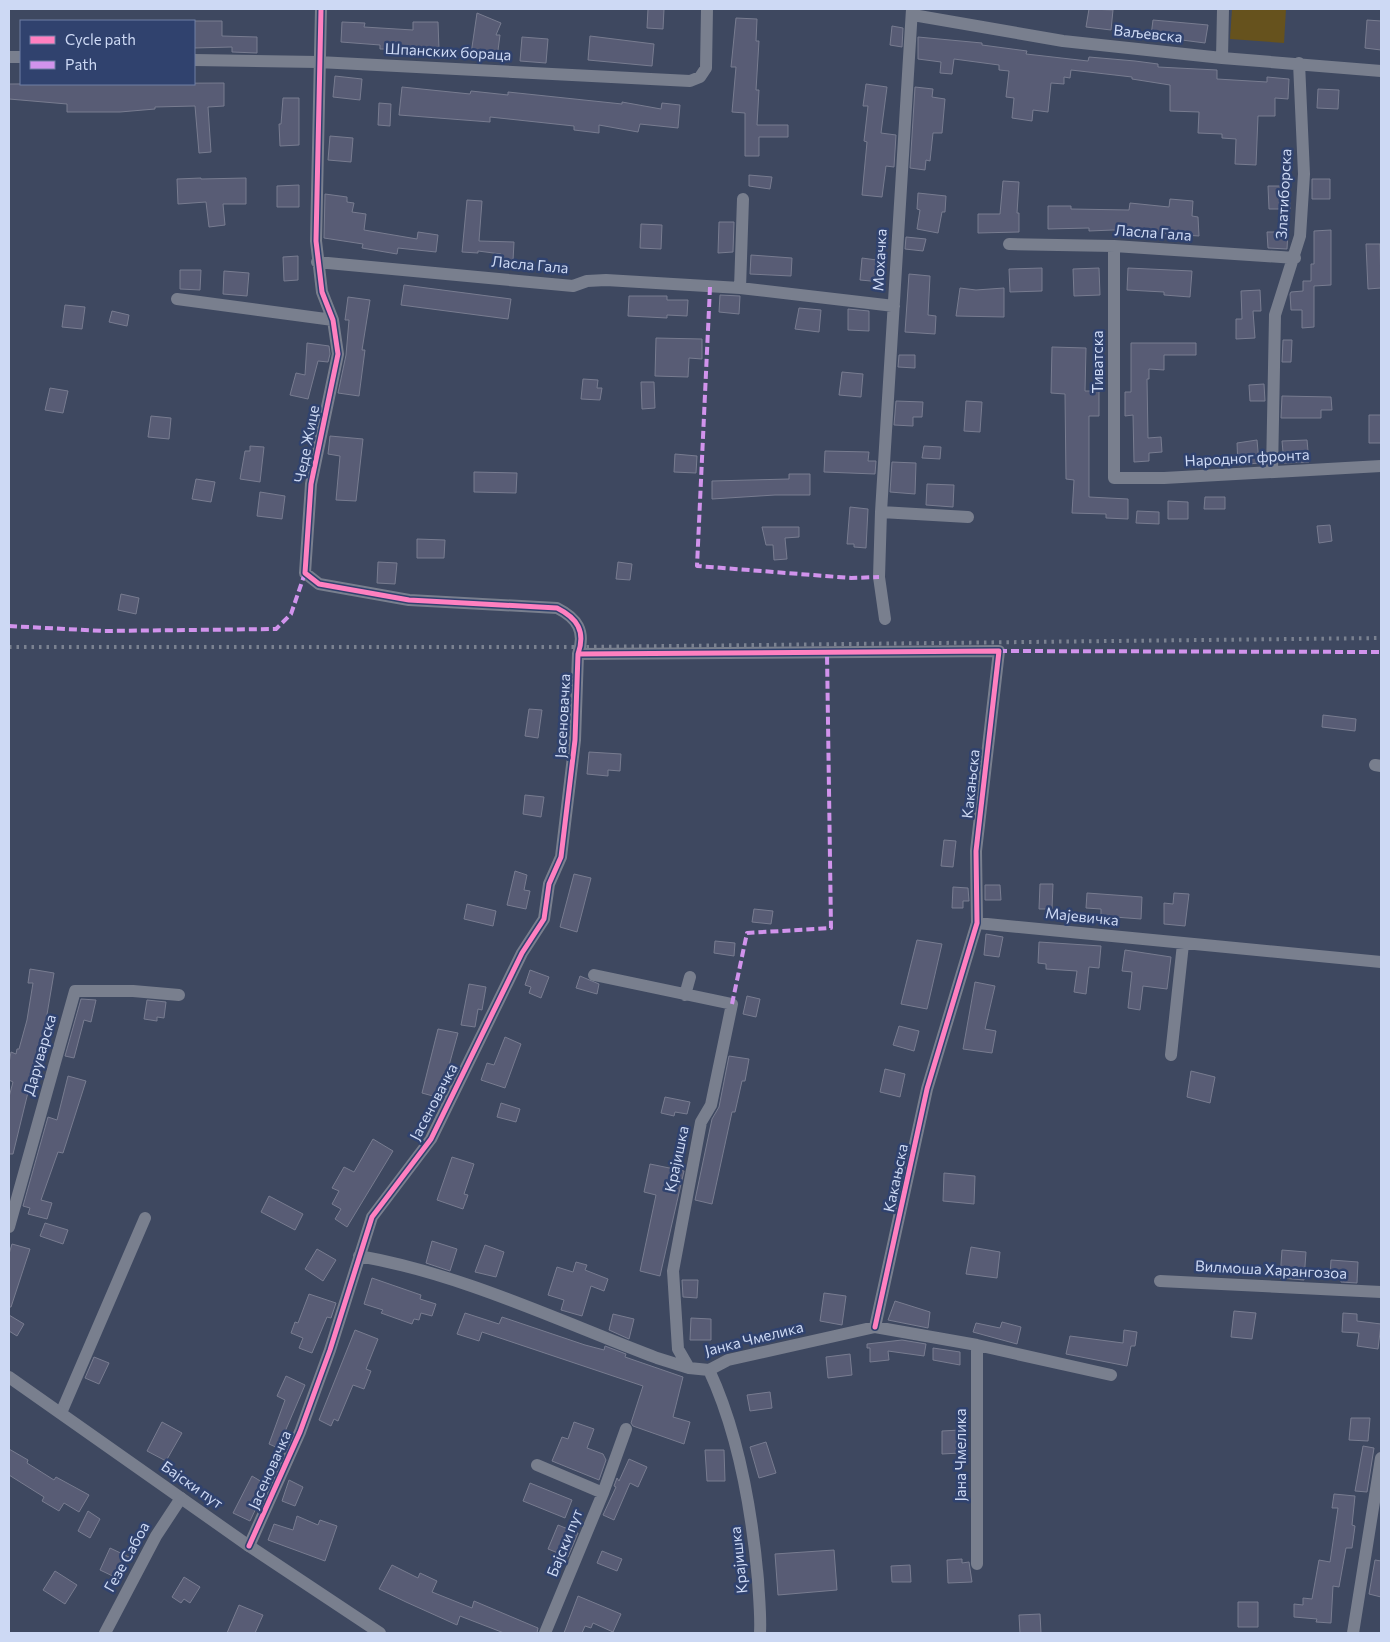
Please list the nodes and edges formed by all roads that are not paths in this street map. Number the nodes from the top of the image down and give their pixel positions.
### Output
1 (320, 9) edge
2 (708, 9) edge
3 (1223, 9) edge
4 (913, 12) edge
5 (1222, 58) junction
6 (195, 60) edge
7 (318, 62) junction
8 (1299, 63) junction
9 (1381, 71) edge
10 (743, 199) dead end
11 (1009, 244) dead end
12 (1114, 246) junction
13 (1295, 258) junction
14 (317, 262) junction
15 (740, 288) junction
16 (177, 299) dead end
17 (894, 306) junction
18 (333, 320) junction
19 (1381, 466) edge
20 (1272, 472) junction
21 (1114, 478) joint
22 (880, 512) junction
23 (968, 517) dead end
24 (885, 619) dead end
25 (578, 654) junction
26 (977, 923) junction
27 (1183, 944) junction
28 (1381, 962) edge
29 (594, 975) dead end
30 (690, 977) dead end
31 (178, 995) dead end
32 (685, 995) junction
33 (1171, 1055) dead end
34 (145, 1218) dead end
35 (9, 1227) edge
36 (359, 1256) junction
37 (1160, 1281) dead end
38 (1381, 1292) edge
39 (875, 1327) junction
40 (977, 1346) junction
41 (689, 1368) junction
42 (709, 1370) junction
43 (1110, 1375) dead end
44 (9, 1377) edge
45 (61, 1413) junction
46 (626, 1429) dead end
47 (1381, 1458) edge
48 (537, 1465) dead end
49 (603, 1493) junction
50 (181, 1498) junction
51 (250, 1546) junction
52 (977, 1564) dead end
53 (105, 1633) edge
54 (380, 1633) edge
55 (545, 1633) edge
56 (760, 1633) edge
57 (1353, 1633) edge

1 - 7 street, Чеде Жице
2 - 7 street, Шпанских бораца
3 - 5 street
4 - 5 street, Ваљевска
4 - 17 street, Мохачка
5 - 8 street, Ваљевска
6 - 7 street, Шпанских бораца
7 - 14 street, Чеде Жице
8 - 9 street, Ваљевска
8 - 13 street, Златиборска
10 - 15 street
11 - 12 street, Ласла Гала
12 - 13 street, Ласла Гала
12 - 21 street, Тиватска
13 - 20 street, Златиборска
14 - 15 street, Ласла Гала
14 - 18 street, Чеде Жице
15 - 17 street, Ласла Гала
16 - 18 street
17 - 22 street, Мохачка
18 - 25 street, Чеде Жице
19 - 20 street, Народног фронта
20 - 21 street, Народног фронта
22 - 23 street
22 - 24 street, Мохачка
25 - 26 street, Какањска
25 - 36 street, Јасеновачка
26 - 27 street, Мајевичка
26 - 39 street, Какањска
27 - 28 street, Мајевичка
27 - 33 street
29 - 32 street, Крајишка
30 - 32 street
31 - 35 street, Даруварска
32 - 41 street, Крајишка
34 - 45 street
36 - 41 street, Јанка Чмелика
36 - 51 street, Јасеновачка
37 - 38 street, Вилмоша Харангозоа
39 - 40 street, Јанка Чмелика
39 - 42 street, Јанка Чмелика
40 - 43 street, Јанка Чмелика
40 - 52 street, Јана Чмелика
41 - 42 street, Јанка Чмелика
42 - 56 street, Крајишка
44 - 45 street, Бајски пут
45 - 50 street, Бајски пут
46 - 49 street, Бајски пут
47 - 57 street
48 - 49 street
49 - 55 street, Бајски пут
50 - 51 street, Бајски пут
50 - 53 street, Гезе Сабоа
51 - 54 street, Бајски пут

